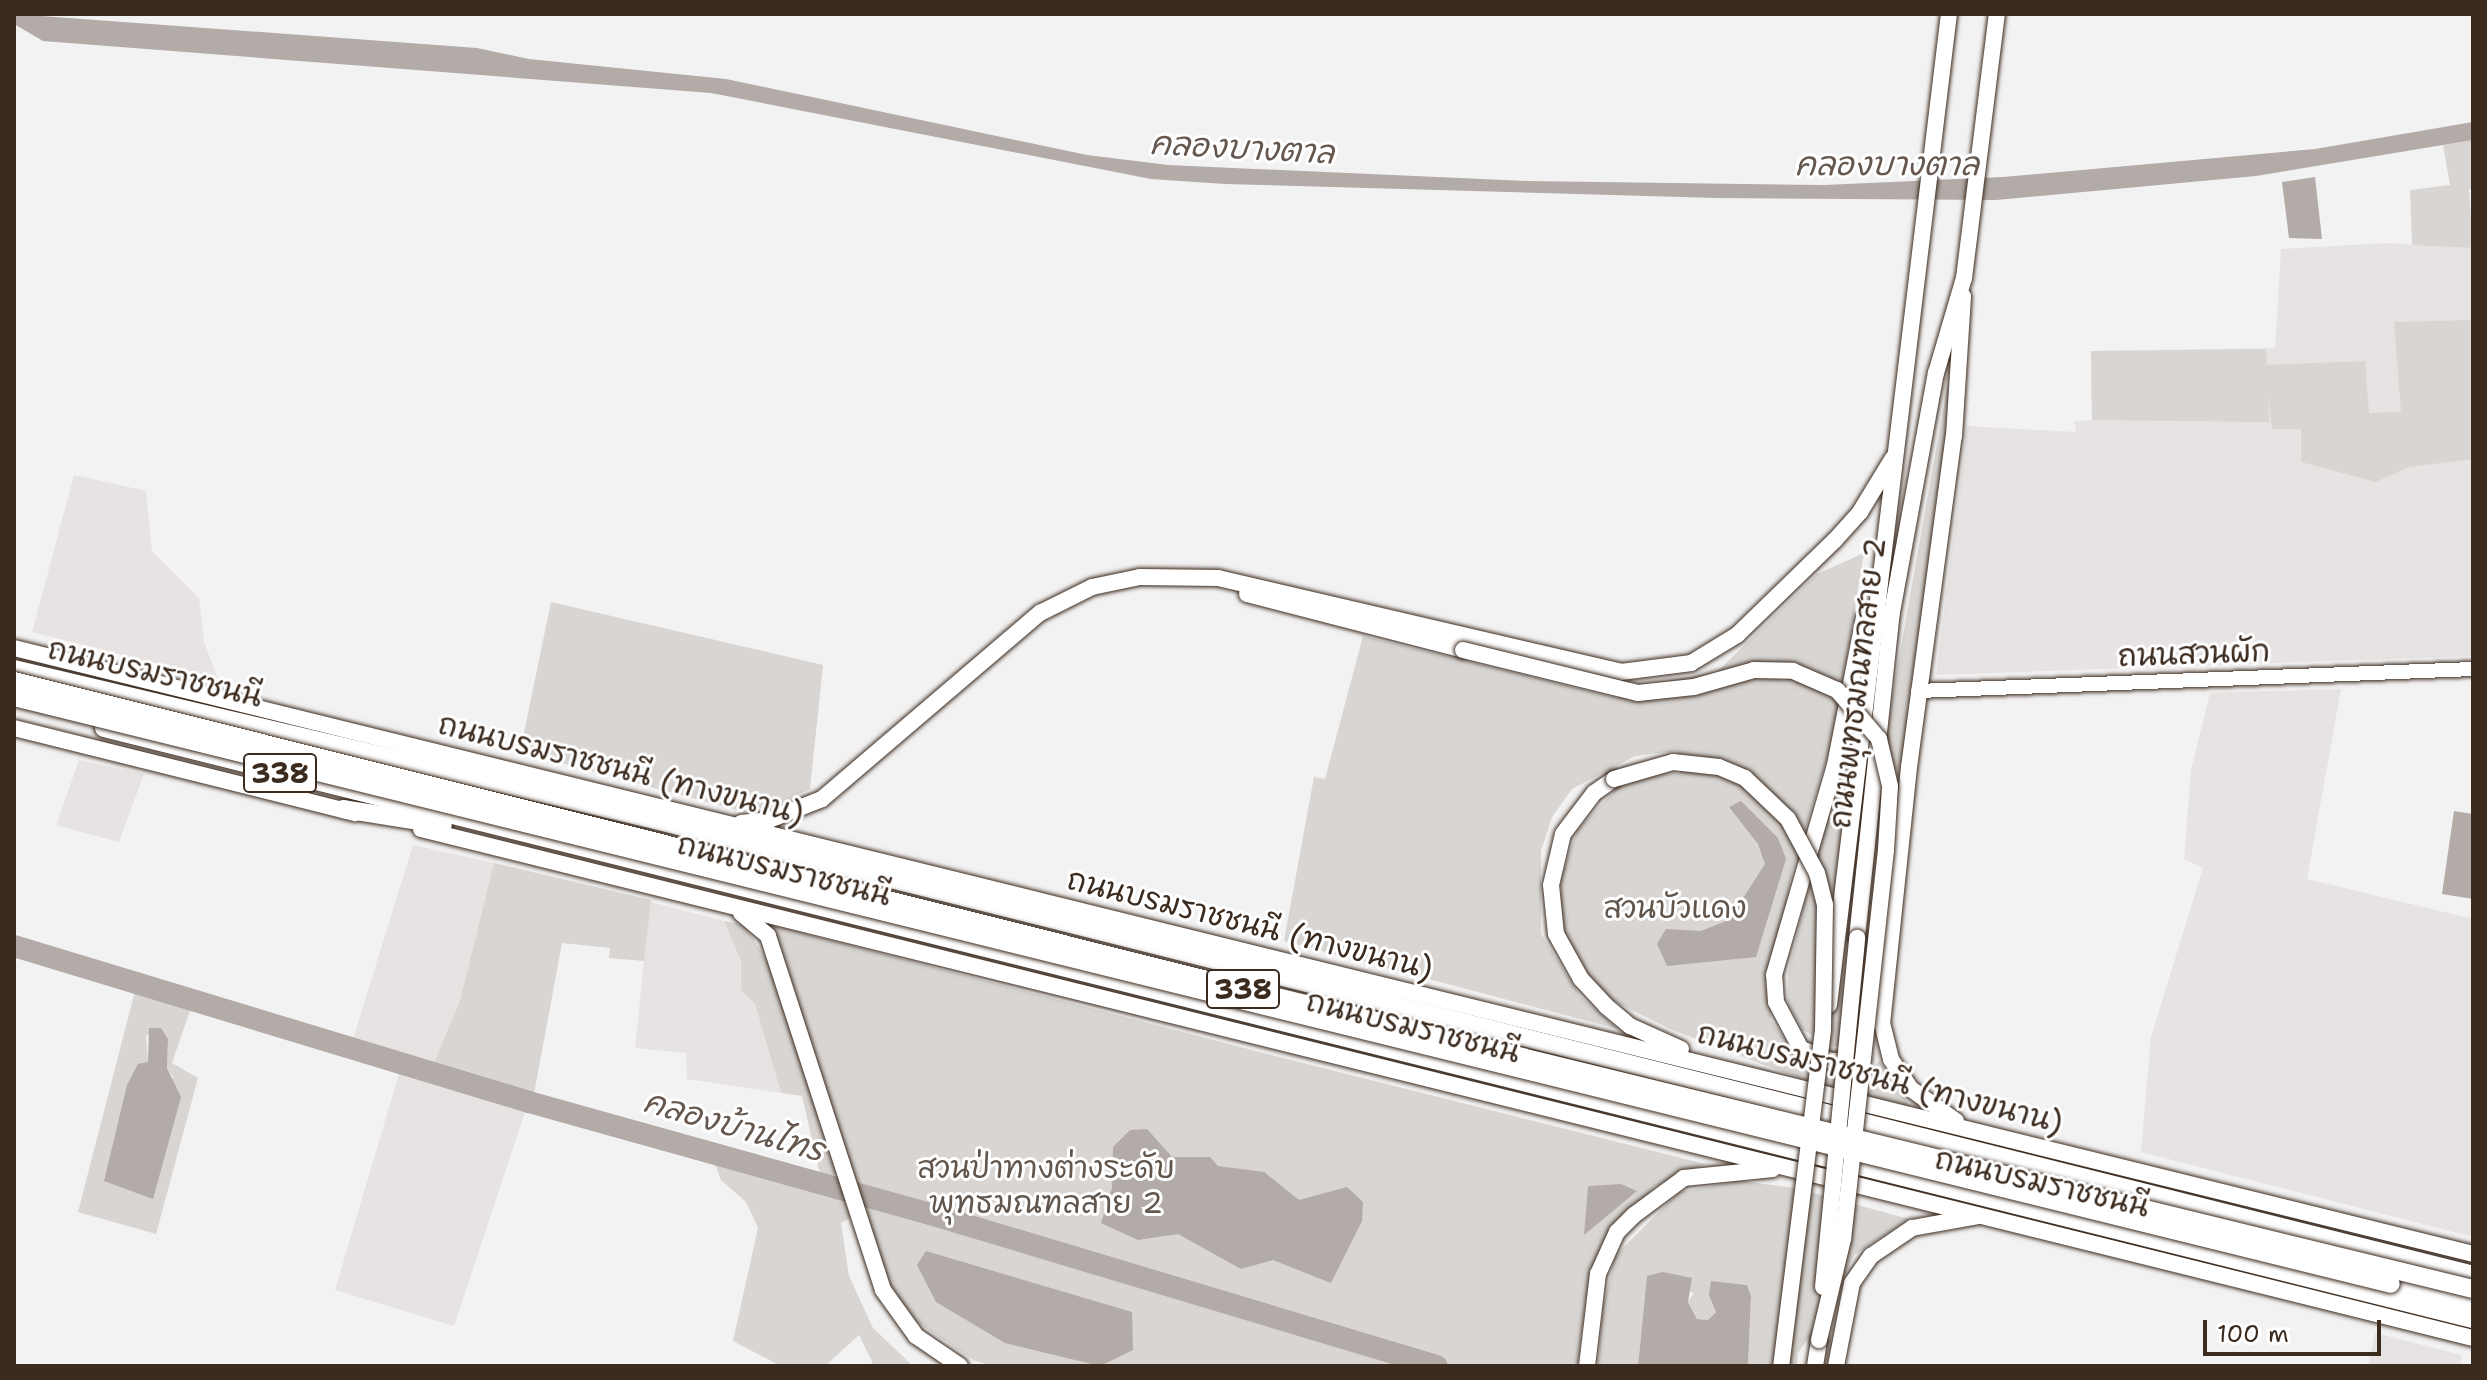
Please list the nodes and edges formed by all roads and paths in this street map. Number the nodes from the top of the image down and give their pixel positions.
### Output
1 (1949, 14) edge
2 (1997, 14) edge
3 (1964, 278) junction
4 (1893, 458) junction
5 (1879, 556) junction
6 (1218, 578) junction
7 (14, 648) edge
8 (14, 657) edge
9 (14, 669) edge
10 (2473, 669) edge
11 (123, 675) junction
12 (14, 681) edge
13 (1918, 691) junction
14 (14, 697) edge
15 (14, 706) edge
16 (14, 728) edge
17 (372, 737) junction
18 (543, 793) junction
19 (343, 809) junction
20 (725, 823) junction
21 (545, 839) junction
22 (730, 906) junction
23 (1882, 1024) junction
24 (1823, 1030) junction
25 (1753, 1076) junction
26 (1972, 1130) junction
27 (1799, 1168) junction
28 (1988, 1215) junction
29 (2473, 1254) edge
30 (2473, 1275) edge
31 (2473, 1289) edge
32 (2473, 1306) edge
33 (2473, 1319) edge
34 (2473, 1338) edge
35 (1819, 1340) junction
36 (960, 1366) edge
37 (1587, 1366) edge
38 (1781, 1366) edge
39 (1815, 1366) edge
40 (1836, 1366) edge

1 - 4 main road, ถนนพุทธมณฑลสาย 2
2 - 3 main road, ถนนพุทธมณฑลสาย 2
3 - 13 main road
3 - 35 main road, ถนนพุทธมณฑลสาย 2, bridge
4 - 5 main road, ถนนพุทธมณฑลสาย 2
4 - 6 main road
5 - 23 main road
5 - 24 main road, ถนนพุทธมณฑลสาย 2, bridge
6 - 20 main road
6 - 35 main road, bridge
7 - 11 main road, ถนนบรมราชชนนี (ทางขนาน) / 338
8 - 11 main road
9 - 18 main road, ถนนบรมราชชนนี / 338
10 - 13 street, ถนนสวนผัก
11 - 17 main road, ถนนบรมราชชนนี (ทางขนาน) / 338
12 - 31 main road, 338, bridge
13 - 23 main road
14 - 32 main road, 338, bridge
15 - 21 main road, ถนนบรมราชชนนี / 338
16 - 19 main road, 338
17 - 18 main road
17 - 20 main road, ถนนบรมราชชนนี (ทางขนาน) / 338
18 - 30 main road, ถนนบรมราชชนนี / 338
19 - 21 main road
19 - 22 main road, 338
20 - 25 main road, ถนนบรมราชชนนี (ทางขนาน) / 338
21 - 33 main road, ถนนบรมราชชนนี / 338
22 - 27 main road, 338
22 - 36 main road
23 - 26 main road
24 - 25 main road, bridge
24 - 38 main road, ถนนพุทธมณฑลสาย 2, bridge
25 - 26 main road, ถนนบรมราชชนนี (ทางขนาน) / 338
26 - 29 main road, ถนนบรมราชชนนี (ทางขนาน) / 338
27 - 28 main road, 338
27 - 37 main road
28 - 34 main road, 338
28 - 40 main road
35 - 39 main road, ถนนพุทธมณฑลสาย 2

